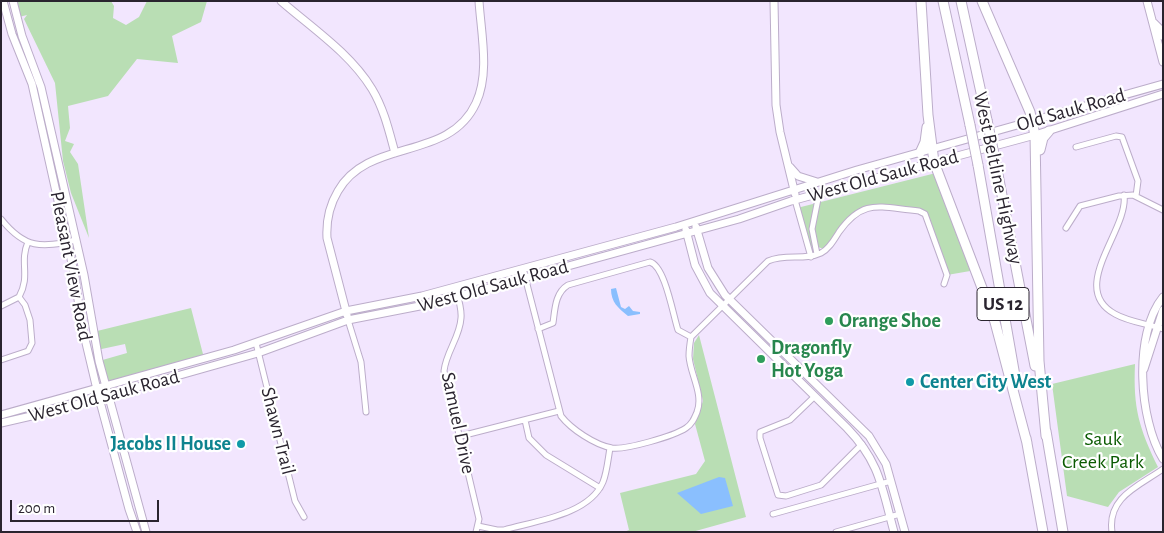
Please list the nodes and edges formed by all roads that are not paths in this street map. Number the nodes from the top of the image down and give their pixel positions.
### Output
1 (3, 1) edge
2 (13, 1) edge
3 (281, 1) edge
4 (479, 1) edge
5 (774, 1) edge
6 (921, 1) edge
7 (943, 1) edge
8 (961, 1) edge
9 (982, 1) edge
10 (1147, 1) edge
11 (1154, 23) junction
12 (1163, 36) edge
13 (1163, 62) edge
14 (1163, 84) edge
15 (1163, 94) edge
16 (928, 115) junction
17 (1033, 121) junction
18 (1049, 131) junction
19 (1036, 135) junction
20 (980, 136) joint
21 (1076, 147) dead end
22 (985, 149) joint
23 (931, 150) junction
24 (395, 153) junction
25 (920, 153) junction
26 (934, 162) junction
27 (788, 165) junction
28 (1036, 165) junction
29 (819, 183) junction
30 (795, 189) junction
31 (819, 194) junction
32 (1124, 195) junction
33 (1136, 196) junction
34 (795, 200) junction
35 (1163, 210) edge
36 (1, 220) edge
37 (694, 222) junction
38 (685, 225) junction
39 (1066, 228) dead end
40 (697, 231) junction
41 (687, 234) junction
42 (76, 240) junction
43 (28, 242) junction
44 (66, 242) junction
45 (818, 254) junction
46 (811, 257) junction
47 (522, 269) junction
48 (525, 278) junction
49 (944, 284) dead end
50 (455, 287) junction
51 (18, 296) junction
52 (458, 296) junction
53 (1163, 296) edge
54 (730, 299) junction
55 (1, 306) edge
56 (722, 306) junction
57 (1163, 310) edge
58 (346, 311) junction
59 (348, 320) junction
60 (1157, 327) edge
61 (538, 329) junction
62 (691, 337) junction
63 (256, 343) junction
64 (258, 353) junction
65 (1, 360) edge
66 (106, 386) junction
67 (97, 389) junction
68 (108, 396) junction
69 (814, 397) junction
70 (99, 398) junction
71 (559, 411) junction
72 (366, 412) dead end
73 (1, 415) edge
74 (525, 420) junction
75 (1, 423) edge
76 (460, 436) junction
77 (1046, 436) junction
78 (1027, 442) junction
79 (862, 444) junction
80 (610, 448) junction
81 (1163, 459) edge
82 (1163, 469) edge
83 (891, 481) junction
84 (881, 484) junction
85 (600, 488) junction
86 (773, 514) dead end
87 (900, 514) junction
88 (890, 516) junction
89 (304, 517) dead end
90 (477, 529) edge
91 (137, 532) edge
92 (146, 532) edge
93 (836, 532) edge
94 (894, 532) edge
95 (905, 532) edge
96 (1043, 532) edge
97 (1063, 532) edge
98 (1112, 532) edge

1 - 44 street, Pleasant View Road
2 - 42 street, Pleasant View Road
3 - 24 street
4 - 24 street
5 - 27 street
6 - 16 highway
7 - 78 highway, West Beltline Highway / US 12, bridge
8 - 77 highway, West Beltline Highway / US 12, bridge
9 - 17 highway
10 - 11 street
11 - 12 street
11 - 13 street
14 - 17 street, Old Sauk Road
15 - 18 street, Old Sauk Road
16 - 23 highway
16 - 25 highway
17 - 19 highway
17 - 20 street, Old Sauk Road
18 - 19 street, Old Sauk Road
18 - 28 highway
19 - 22 street, Old Sauk Road
19 - 28 highway
20 - 23 street, West Old Sauk Road
21 - 33 street
22 - 26 street, West Old Sauk Road
23 - 25 street, West Old Sauk Road
23 - 26 highway
24 - 58 street
25 - 29 street, West Old Sauk Road
26 - 31 street, West Old Sauk Road
26 - 78 highway
27 - 29 street
27 - 30 street
28 - 77 highway
29 - 30 street, West Old Sauk Road
30 - 34 street
30 - 37 street, West Old Sauk Road
31 - 34 street, West Old Sauk Road
31 - 45 street
32 - 33 street
32 - 39 street
32 - 60 street
33 - 35 street
34 - 40 street, West Old Sauk Road
34 - 46 street
36 - 43 street
37 - 38 street, West Old Sauk Road
37 - 40 street
38 - 41 street
38 - 47 street, West Old Sauk Road
40 - 41 street, West Old Sauk Road
40 - 54 street
41 - 48 street, West Old Sauk Road
41 - 56 street
42 - 44 street
42 - 66 street, Pleasant View Road
43 - 44 street
43 - 51 street
44 - 67 street, Pleasant View Road
45 - 46 street
45 - 49 street
46 - 54 street
47 - 48 street
47 - 50 street, West Old Sauk Road
48 - 52 street, West Old Sauk Road
48 - 61 street
50 - 52 street, Samuel Drive
50 - 58 street, West Old Sauk Road
51 - 55 street
51 - 65 street
52 - 59 street, West Old Sauk Road
52 - 76 street, Samuel Drive
53 - 60 street
54 - 56 street
54 - 83 street
56 - 62 street
56 - 69 street
57 - 60 street
58 - 59 street
58 - 63 street, West Old Sauk Road
59 - 64 street, West Old Sauk Road
59 - 72 street
60 - 81 street
61 - 62 street
61 - 71 street
62 - 80 street
63 - 64 street, Shawn Trail
63 - 66 street, West Old Sauk Road
64 - 68 street, West Old Sauk Road
64 - 89 street, Shawn Trail
66 - 67 street, West Old Sauk Road
66 - 68 street, Pleasant View Road
67 - 70 street, Pleasant View Road
67 - 73 street, West Old Sauk Road
68 - 70 street, West Old Sauk Road
68 - 92 street, Pleasant View Road
69 - 79 street
69 - 79 street
70 - 75 street, West Old Sauk Road
70 - 91 street, Pleasant View Road
71 - 74 street
71 - 80 street
74 - 76 street
74 - 85 street
76 - 90 street, Samuel Drive
77 - 97 highway, West Beltline Highway / US 12
78 - 96 highway, West Beltline Highway / US 12
79 - 84 street
80 - 85 street
82 - 98 street
83 - 84 street
83 - 87 street
84 - 86 street
84 - 88 street
85 - 90 street
87 - 88 street
87 - 95 street
88 - 93 street
88 - 94 street

